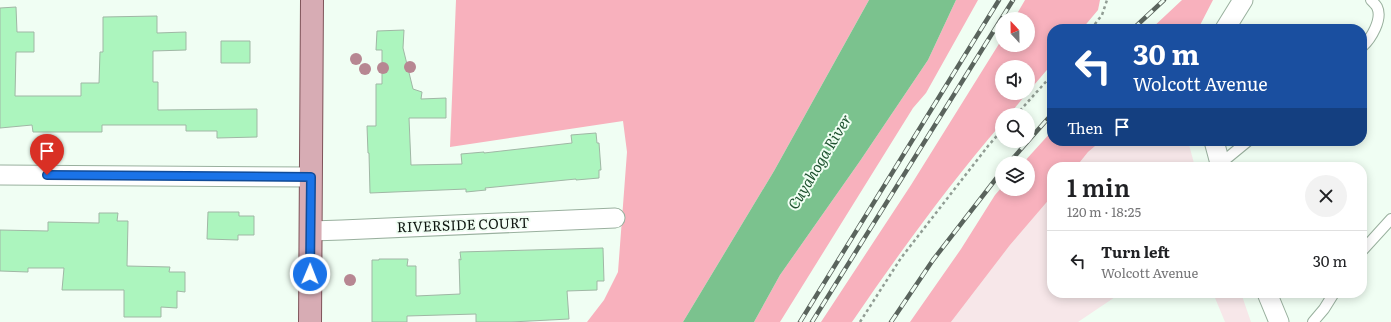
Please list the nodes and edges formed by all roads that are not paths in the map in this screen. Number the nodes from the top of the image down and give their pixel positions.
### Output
1 (312, 0) edge
2 (1243, 0) edge
3 (1371, 0) edge
4 (1228, 24) edge
5 (1367, 42) edge
6 (1215, 146) edge
7 (1242, 146) edge
8 (1219, 162) edge
9 (1224, 162) edge
10 (0, 175) edge
11 (311, 177) junction
12 (615, 218) dead end
13 (1391, 219) edge
14 (311, 231) junction
15 (1367, 245) edge
16 (1269, 298) edge
17 (1331, 298) edge
18 (310, 322) edge
19 (1279, 322) edge
20 (1313, 322) edge

1 - 11 main road
2 - 4 street
3 - 5 lane
6 - 8 street
7 - 9 lane
10 - 11 street
11 - 14 main road
12 - 14 street, RIVERSIDE COURT
13 - 15 lane
14 - 18 main road
16 - 19 street
17 - 20 lane

